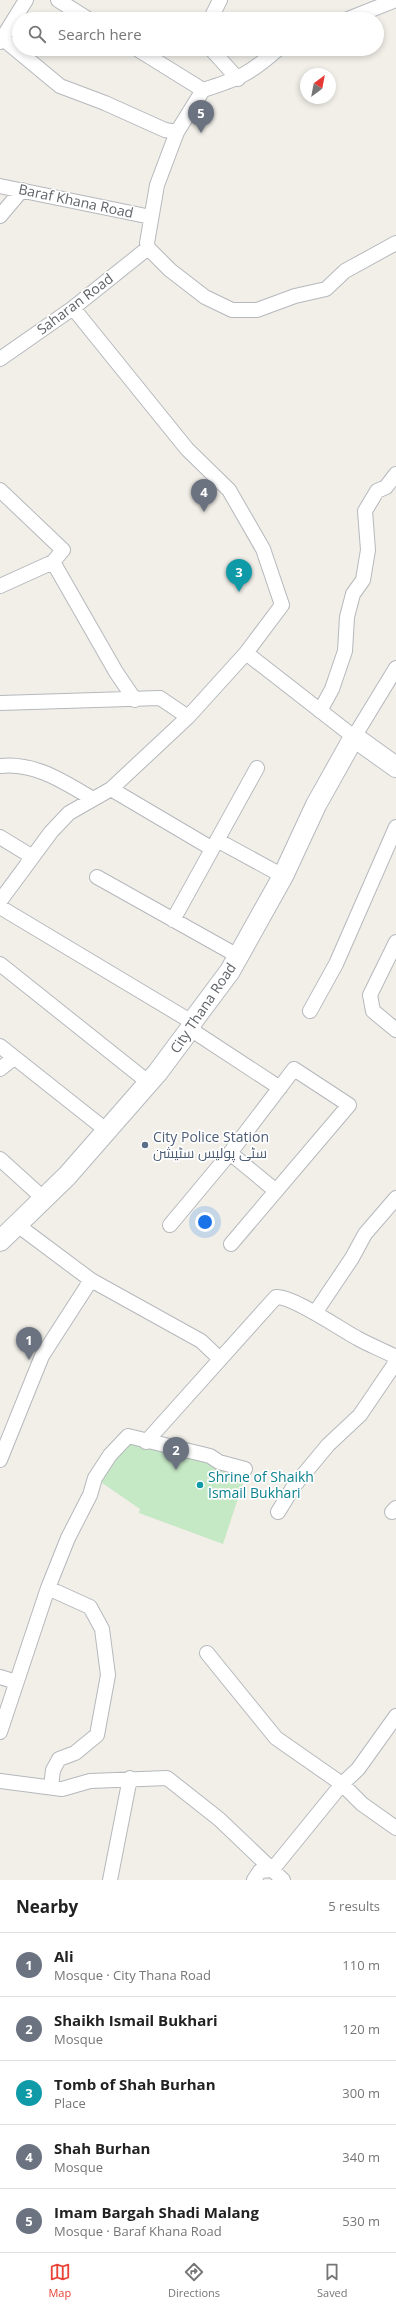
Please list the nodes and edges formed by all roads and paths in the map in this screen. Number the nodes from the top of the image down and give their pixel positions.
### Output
1 (26, 0) edge
2 (58, 0) edge
3 (220, 0) edge
4 (396, 0) edge
5 (18, 12) edge
6 (77, 12) edge
7 (215, 12) edge
8 (366, 12) edge
9 (12, 22) edge
10 (1, 40) edge
11 (12, 49) edge
12 (22, 56) edge
13 (148, 56) edge
14 (217, 56) edge
15 (270, 56) edge
16 (238, 79) junction
17 (203, 90) junction
18 (177, 132) junction
19 (0, 186) edge
20 (22, 190) junction
21 (0, 216) edge
22 (151, 217) junction
23 (396, 243) edge
24 (148, 248) junction
25 (72, 308) junction
26 (0, 359) edge
27 (396, 474) edge
28 (0, 490) edge
29 (53, 562) junction
30 (0, 586) edge
31 (246, 652) junction
32 (396, 668) edge
33 (135, 700) junction
34 (0, 703) edge
35 (320, 711) junction
36 (188, 717) junction
37 (354, 737) junction
38 (0, 766) edge
39 (396, 767) edge
40 (257, 768) dead end
41 (111, 789) junction
42 (93, 799) junction
43 (396, 827) edge
44 (0, 837) edge
45 (214, 844) junction
46 (31, 856) junction
47 (97, 876) dead end
48 (284, 876) junction
49 (0, 901) edge
50 (0, 907) edge
51 (173, 920) junction
52 (394, 951) edge
53 (238, 956) junction
54 (0, 964) edge
55 (310, 1011) dead end
56 (191, 1026) junction
57 (396, 1030) edge
58 (0, 1046) edge
59 (14, 1058) junction
60 (0, 1069) edge
61 (148, 1082) junction
62 (280, 1088) junction
63 (106, 1130) junction
64 (230, 1153) junction
65 (0, 1159) edge
66 (276, 1191) junction
67 (44, 1198) junction
68 (396, 1198) edge
69 (16, 1224) junction
70 (170, 1225) dead end
71 (0, 1241) edge
72 (231, 1244) dead end
73 (91, 1280) junction
74 (315, 1313) junction
75 (396, 1356) edge
76 (219, 1358) junction
77 (396, 1362) edge
78 (146, 1442) junction
79 (0, 1460) edge
80 (245, 1469) dead end
81 (278, 1512) dead end
82 (48, 1588) junction
83 (206, 1653) dead end
84 (0, 1677) edge
85 (16, 1682) junction
86 (396, 1716) edge
87 (0, 1732) edge
88 (130, 1778) junction
89 (0, 1781) edge
90 (342, 1784) junction
91 (51, 1788) junction
92 (396, 1828) edge
93 (272, 1870) junction
94 (110, 1880) edge
95 (254, 1880) edge
96 (282, 1880) edge

1 - 5 street
2 - 6 street
3 - 7 street
4 - 8 street
9 - 10 street
10 - 11 street
12 - 18 street
13 - 17 street
14 - 16 street
15 - 16 street
16 - 17 street
17 - 18 street
18 - 22 street
19 - 20 street, Baraf Khana Road
20 - 21 street
20 - 22 street, Baraf Khana Road
22 - 24 street
23 - 24 street
24 - 25 street, Saharan Road
25 - 26 street, Saharan Road
25 - 31 street
27 - 35 street
28 - 29 street
29 - 30 street
29 - 33 street
31 - 35 street
31 - 36 street
32 - 37 street
33 - 34 street
33 - 36 street
35 - 37 street
36 - 41 street
37 - 39 street
37 - 48 street, City Thana Road
38 - 42 street
40 - 45 street
41 - 42 street
41 - 45 street
42 - 46 street
43 - 55 street
44 - 46 street
45 - 48 street
45 - 51 street
46 - 49 street
47 - 51 street
48 - 53 street, City Thana Road
50 - 56 street
51 - 53 street
52 - 57 street
53 - 56 street, City Thana Road
54 - 61 street
56 - 61 street, City Thana Road
56 - 62 street
58 - 59 street
59 - 60 street
59 - 63 street
61 - 63 street, City Thana Road
62 - 64 street
62 - 66 street
63 - 67 street, City Thana Road
64 - 66 street
64 - 70 street
65 - 67 street
66 - 72 street
67 - 69 street, City Thana Road
68 - 74 street
69 - 71 street, City Thana Road
69 - 73 street
73 - 76 street
73 - 79 street
74 - 75 street
74 - 76 street
76 - 78 street
77 - 81 street
78 - 80 street
78 - 82 street
82 - 85 street
82 - 91 street
83 - 90 street
84 - 85 street
85 - 87 street
86 - 90 street
88 - 91 street
88 - 93 street
88 - 94 street
89 - 91 street
90 - 92 street
90 - 93 street
93 - 95 street
93 - 96 street

